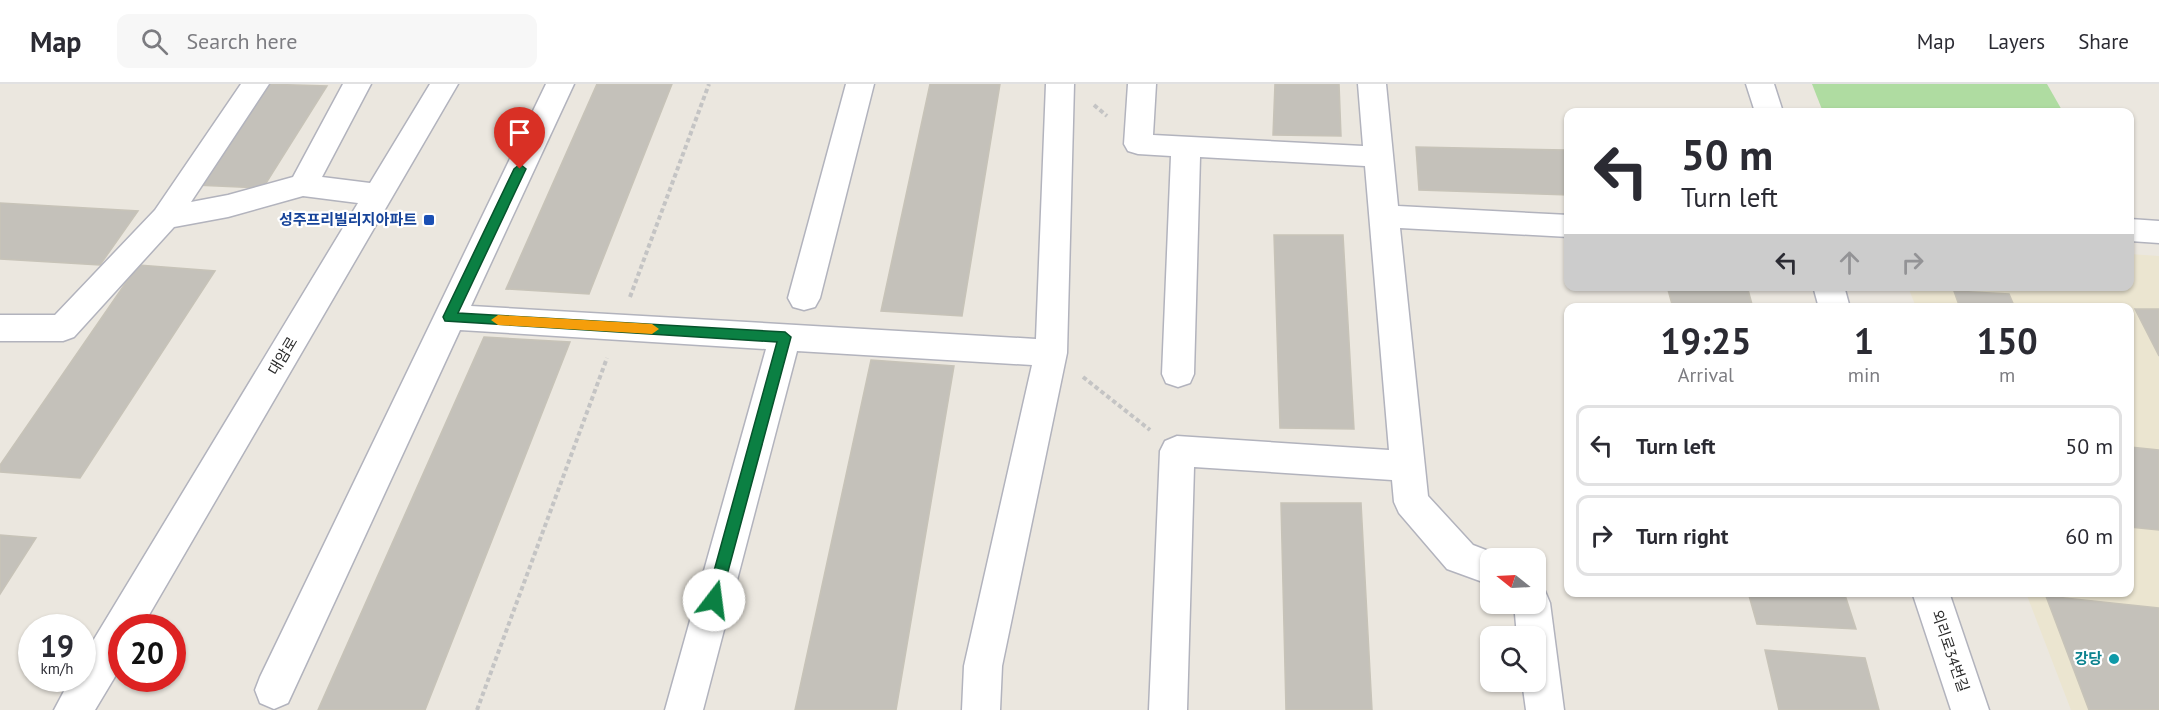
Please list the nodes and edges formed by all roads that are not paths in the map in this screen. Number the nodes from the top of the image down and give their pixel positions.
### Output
1 (255, 84) edge
2 (357, 84) edge
3 (444, 84) edge
4 (560, 84) edge
5 (860, 84) edge
6 (1060, 84) edge
7 (1142, 84) edge
8 (1372, 84) edge
9 (1760, 84) edge
10 (1768, 108) edge
11 (1186, 147) junction
12 (1378, 157) junction
13 (303, 185) junction
14 (378, 195) junction
15 (1383, 216) junction
16 (165, 218) junction
17 (1564, 226) edge
18 (2134, 230) edge
19 (2159, 232) edge
20 (804, 298) dead end
21 (450, 317) junction
22 (0, 328) edge
23 (785, 337) junction
24 (1051, 353) junction
25 (1178, 374) dead end
26 (1406, 466) junction
27 (1480, 565) edge
28 (1932, 597) edge
29 (130, 614) edge
30 (1533, 614) edge
31 (108, 651) edge
32 (274, 690) dead end
33 (73, 710) edge
34 (684, 710) edge
35 (981, 710) edge
36 (1168, 710) edge
37 (1545, 710) edge
38 (1970, 710) edge

1 - 16 street
2 - 13 street
3 - 14 street, 대암로
4 - 21 street
5 - 20 street
6 - 24 street
7 - 11 street
8 - 12 street
9 - 10 street
11 - 12 street
11 - 25 street
12 - 15 street
13 - 14 street
13 - 16 street
14 - 29 street, 대암로
15 - 17 street
15 - 26 street
16 - 22 street
18 - 19 street
21 - 23 street
21 - 32 street
23 - 24 street
23 - 34 street
24 - 35 street
26 - 27 street
26 - 36 street
28 - 38 street, 외리로34번길
30 - 37 street
31 - 33 street, 대암로

